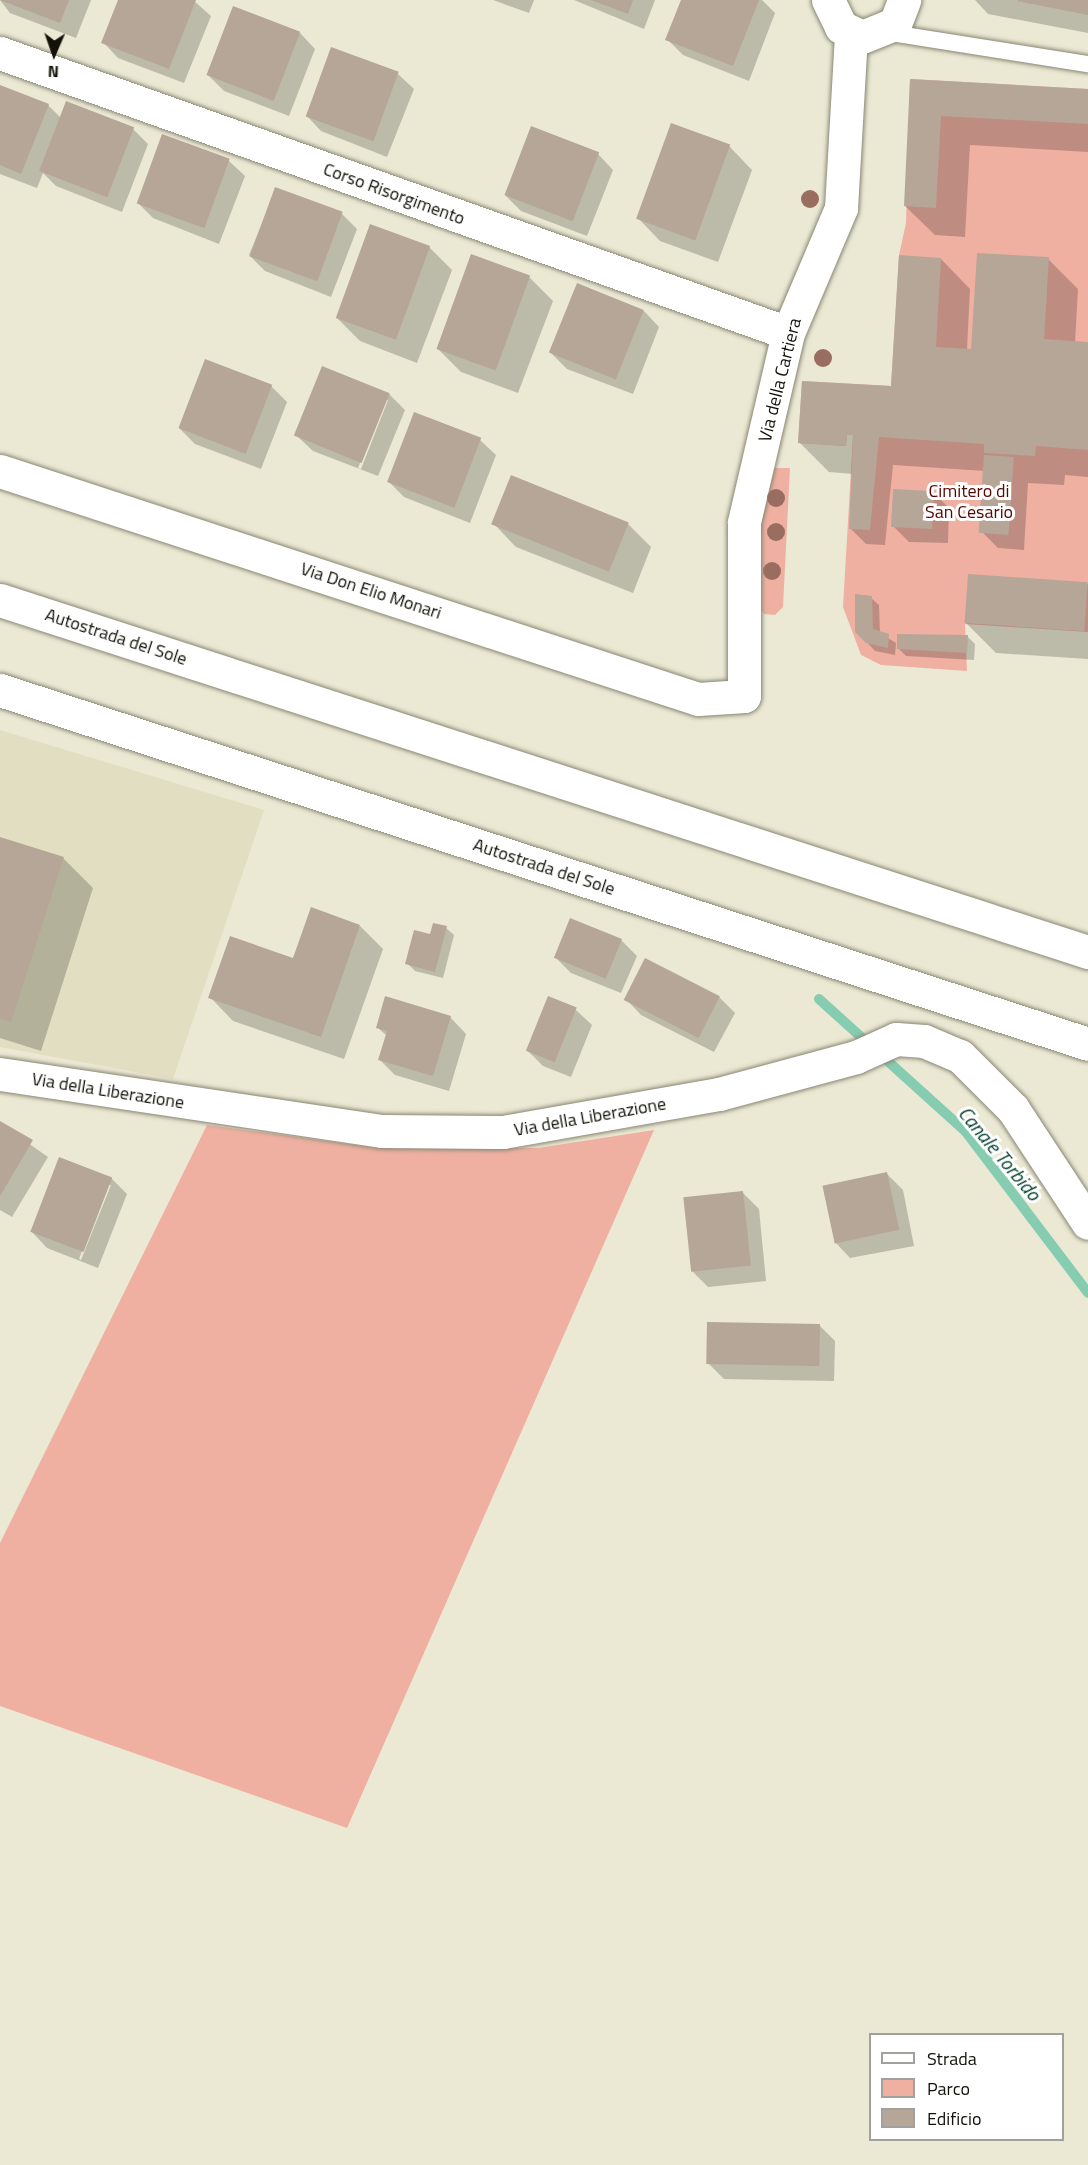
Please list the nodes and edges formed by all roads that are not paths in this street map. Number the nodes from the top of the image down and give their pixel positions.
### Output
1 (904, 0) edge
2 (826, 2) edge
3 (885, 32) junction
4 (851, 34) junction
5 (0, 53) edge
6 (1088, 64) edge
7 (788, 333) junction
8 (0, 471) edge
9 (0, 600) edge
10 (0, 690) edge
11 (744, 696) joint
12 (1088, 952) edge
13 (1088, 1044) edge
14 (0, 1074) edge
15 (1088, 1223) edge

1 - 3 main road
2 - 4 main road
3 - 4 main road
3 - 6 lane
4 - 7 main road, Via della Cartiera
5 - 7 main road, Corso Risorgimento
7 - 11 main road, Via della Cartiera
8 - 11 main road, Via Don Elio Monari
9 - 12 main road, Autostrada del Sole
10 - 13 main road, Autostrada del Sole
14 - 15 main road, Via della Liberazione

